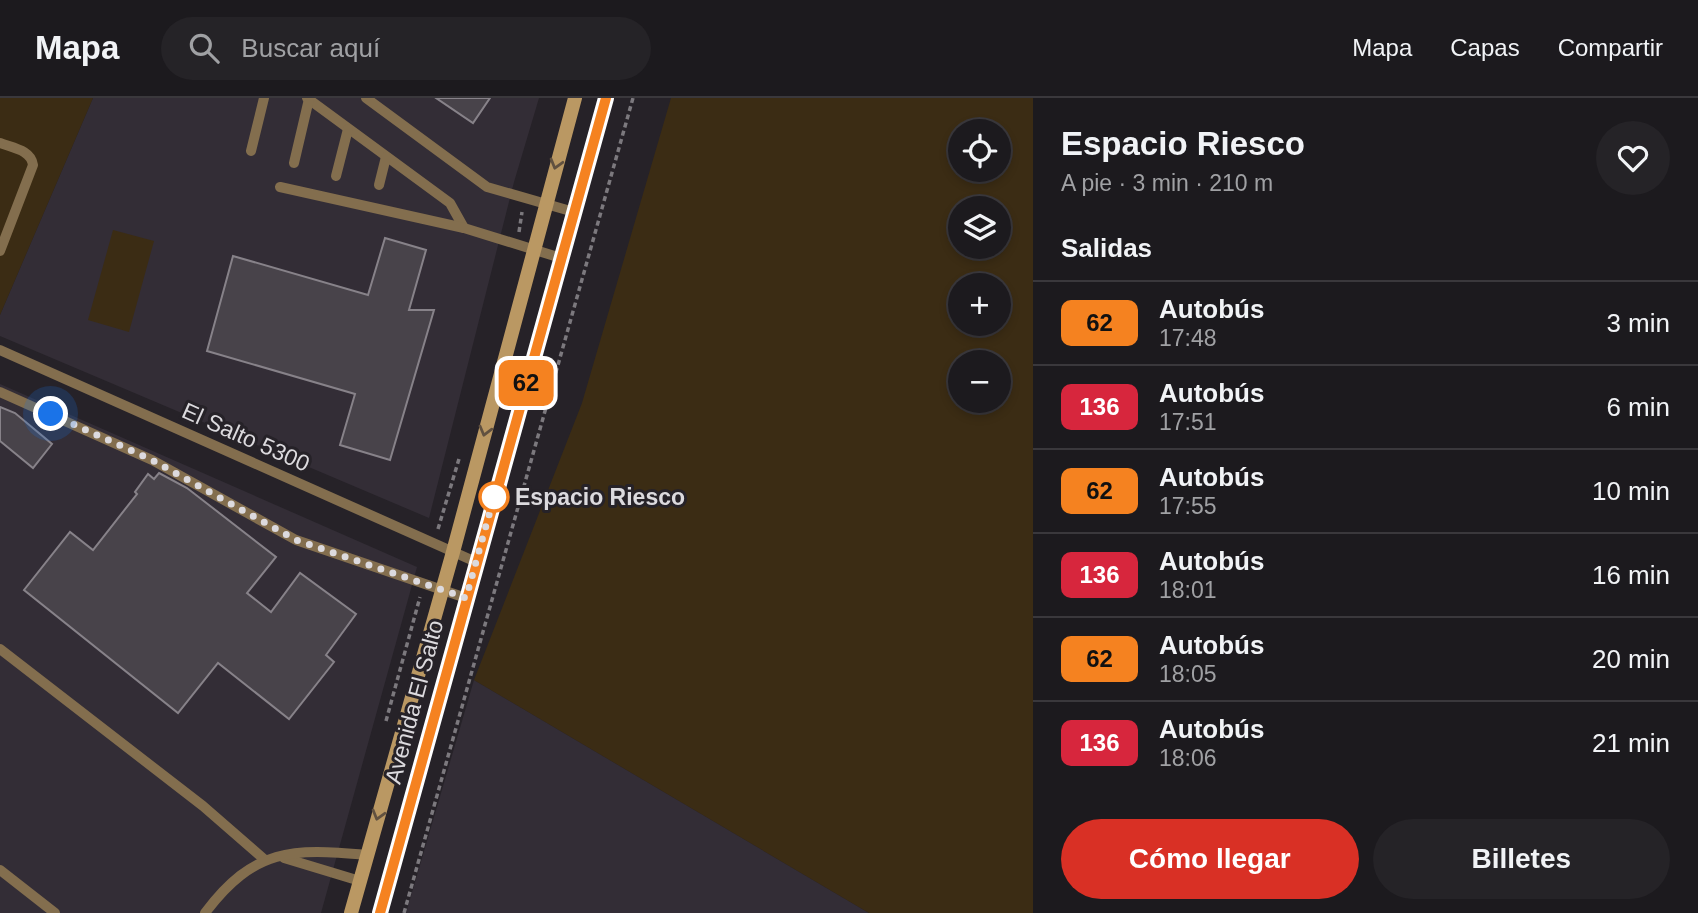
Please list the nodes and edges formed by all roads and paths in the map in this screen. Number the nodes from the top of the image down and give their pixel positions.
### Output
1 (264, 98) edge
2 (366, 98) edge
3 (575, 98) edge
4 (606, 98) edge
5 (633, 98) edge
6 (308, 99) edge
7 (348, 129) junction
8 (0, 143) edge
9 (251, 151) dead end
10 (386, 157) junction
11 (294, 163) dead end
12 (335, 176) dead end
13 (379, 185) dead end
14 (280, 187) dead end
15 (545, 204) junction
16 (574, 212) junction
17 (464, 228) junction
18 (533, 250) junction
19 (0, 251) edge
20 (561, 257) junction
21 (0, 350) edge
22 (0, 392) edge
23 (453, 552) junction
24 (476, 562) junction
25 (441, 591) junction
26 (466, 598) junction
27 (0, 649) edge
28 (367, 855) junction
29 (278, 856) junction
30 (265, 860) junction
31 (0, 870) edge
32 (360, 881) junction
33 (55, 913) edge
34 (205, 913) edge
35 (351, 913) edge
36 (380, 913) edge
37 (404, 913) edge

1 - 9 lane
2 - 15 lane
3 -> 15 main road, Avenida El Salto
4 - 16 main road, Avenida El Salto
5 - 37 path
6 - 7 lane
6 - 11 lane
7 - 10 lane
7 - 12 lane
8 - 19 lane
10 - 13 lane
10 - 17 lane
14 - 17 lane
15 - 16 lane
15 - 18 main road, Avenida El Salto
16 - 20 main road, Avenida El Salto
17 - 18 lane
18 - 20 lane
18 -> 23 main road, Avenida El Salto
20 - 24 main road, Avenida El Salto
21 - 23 lane, El Salto 5300
22 - 25 lane
23 - 24 lane, El Salto 5300
23 - 25 main road, Avenida El Salto
24 - 26 main road, Avenida El Salto
25 - 26 lane
25 -> 28 main road, Avenida El Salto
26 - 36 main road, Avenida El Salto
27 - 30 lane
28 - 29 lane
28 - 32 main road, Avenida El Salto
29 - 30 lane
29 - 32 lane
30 - 34 lane
31 - 33 lane
32 - 35 main road, Avenida El Salto

